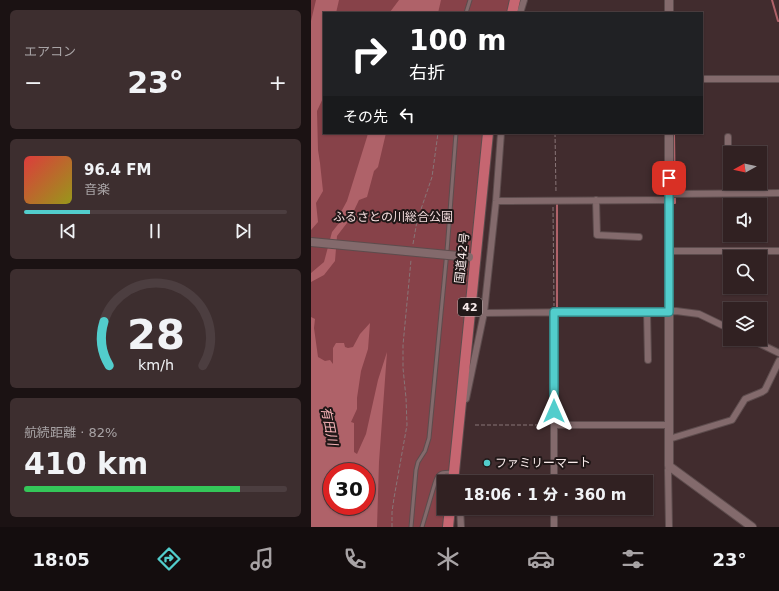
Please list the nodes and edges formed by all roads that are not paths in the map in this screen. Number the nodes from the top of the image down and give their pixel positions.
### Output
1 (470, 0) edge
2 (515, 0) edge
3 (524, 0) edge
4 (669, 0) edge
5 (466, 12) edge
6 (512, 12) edge
7 (520, 12) edge
8 (669, 12) edge
9 (703, 79) edge
10 (779, 79) edge
11 (456, 134) edge
12 (488, 134) edge
13 (501, 134) edge
14 (669, 134) edge
15 (728, 137) dead end
16 (728, 193) junction
17 (779, 193) edge
18 (669, 197) junction
19 (597, 200) junction
20 (496, 201) junction
21 (639, 237) dead end
22 (311, 242) edge
23 (669, 251) junction
24 (779, 251) edge
25 (472, 258) junction
26 (554, 312) junction
27 (647, 312) junction
28 (669, 312) junction
29 (484, 313) junction
30 (723, 326) edge
31 (764, 346) edge
32 (779, 353) edge
33 (648, 360) dead end
34 (779, 361) edge
35 (461, 401) junction
36 (554, 425) junction
37 (669, 425) junction
38 (669, 439) junction
39 (669, 466) junction
40 (454, 475) edge
41 (554, 475) edge
42 (437, 476) edge
43 (449, 515) edge
44 (460, 515) edge
45 (554, 515) edge
46 (411, 527) edge
47 (422, 527) edge
48 (448, 527) edge
49 (461, 527) edge
50 (554, 527) edge
51 (669, 527) edge
52 (752, 527) edge

1 - 5 lane
2 - 6 highway
3 - 7 street
4 - 8 street
9 - 10 street
11 - 46 lane
12 - 25 highway, 国道42号 / 42
13 - 20 street
14 - 18 street
15 - 16 street
16 - 17 street
16 - 18 street
18 - 19 street
18 - 23 street
19 - 20 street
19 - 21 street
20 - 29 street
22 - 25 street, bridge
23 - 24 street
23 - 28 street
25 - 35 highway, 国道42号 / 42
26 - 27 street
26 - 29 street
26 - 36 street
27 - 28 street
27 - 33 street
28 - 30 street
28 - 37 street
29 - 35 street
31 - 32 street
34 - 38 street
35 - 40 highway, 国道42号 / 42
36 - 37 street
36 - 41 street
37 - 38 street
38 - 39 street
39 - 51 street
39 - 52 street
42 - 47 lane
43 - 48 highway
44 - 49 street
45 - 50 street

